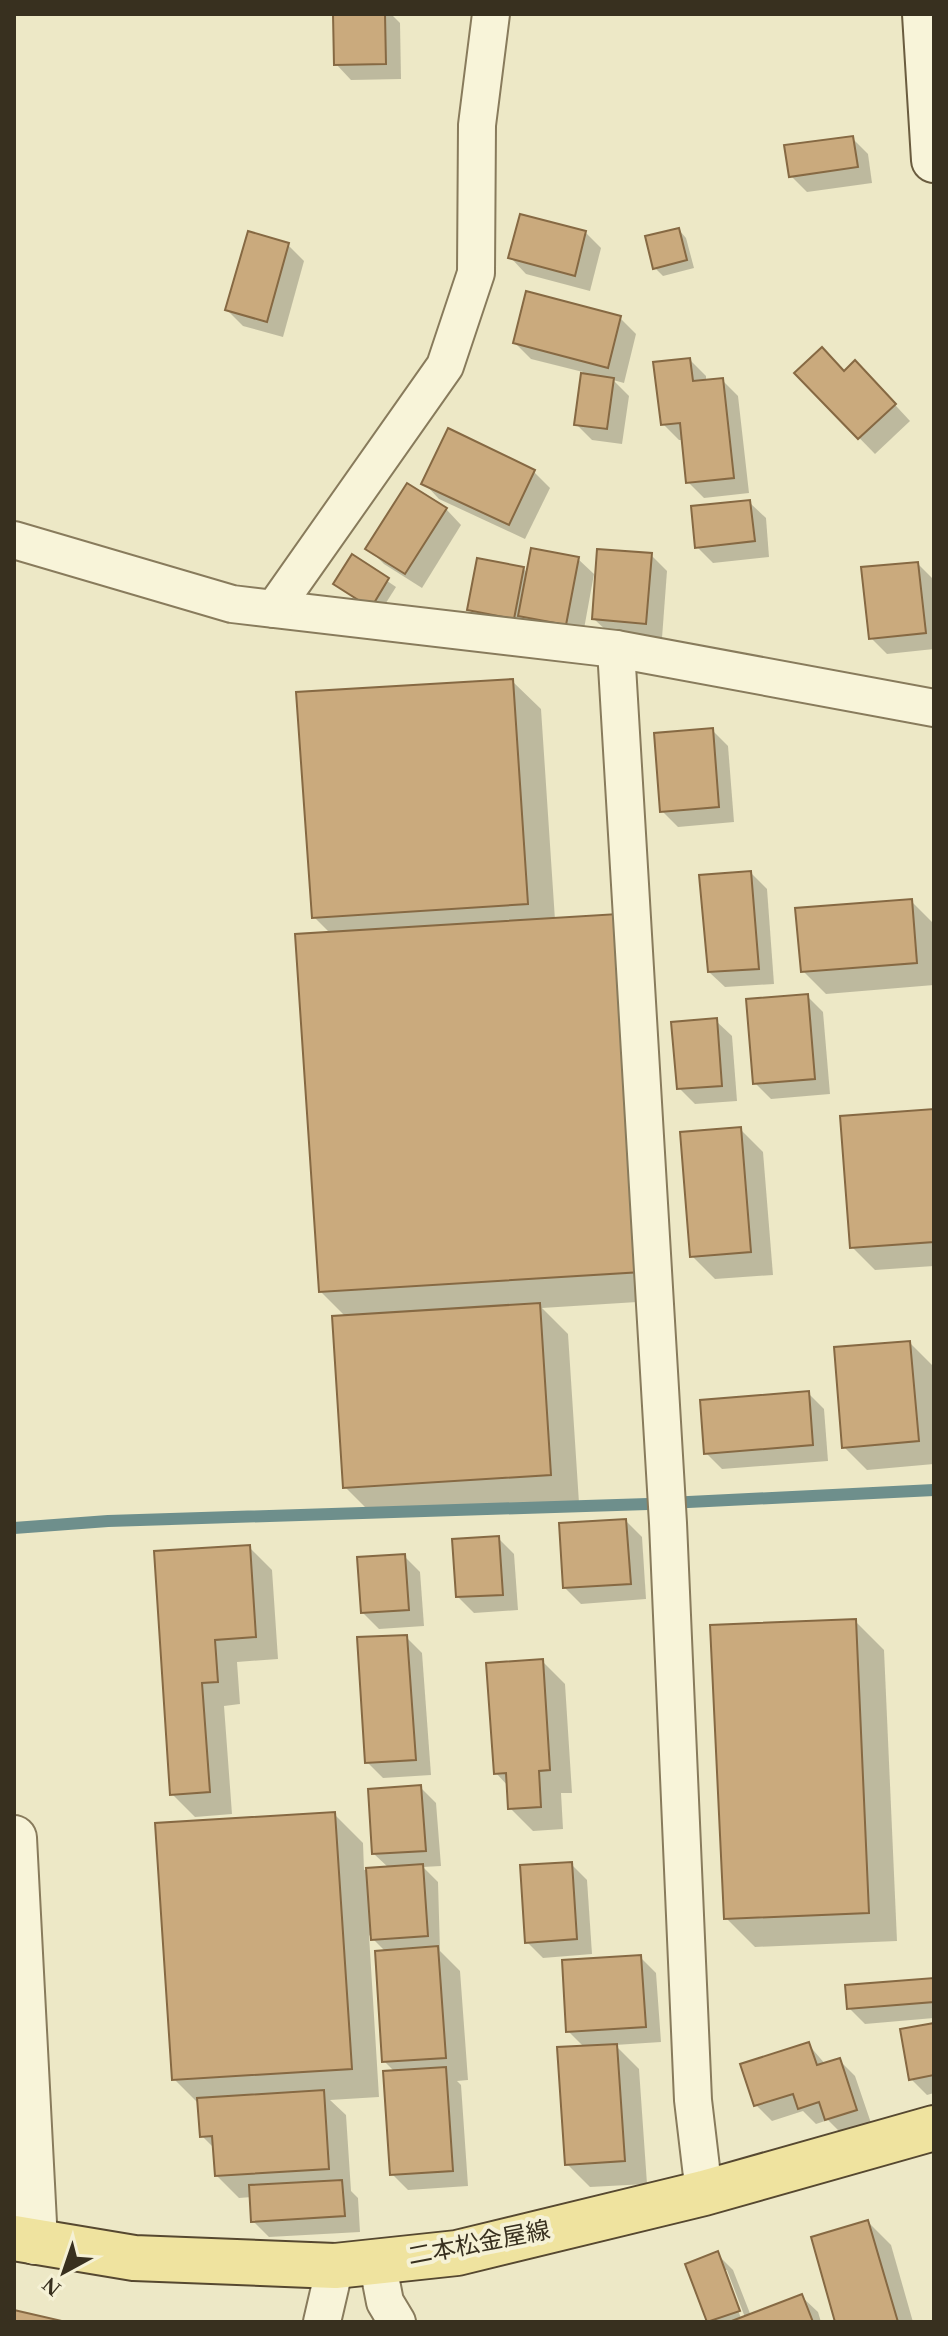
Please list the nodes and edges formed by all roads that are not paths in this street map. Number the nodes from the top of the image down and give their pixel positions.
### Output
1 (491, 14) edge
2 (925, 14) edge
3 (934, 160) edge
4 (14, 540) edge
5 (274, 609) junction
6 (616, 649) junction
7 (934, 708) edge
8 (14, 1838) edge
9 (934, 2128) edge
10 (704, 2193) junction
11 (24, 2240) edge
12 (377, 2261) junction
13 (335, 2266) junction
14 (322, 2322) edge
15 (397, 2322) edge

1 - 5 street
2 - 3 street
4 - 5 street
5 - 6 street
6 - 7 street
6 - 10 street
8 - 11 street
9 - 10 main road, 二本松金屋線
10 - 12 main road, 二本松金屋線
11 - 13 main road, 二本松金屋線
12 - 13 main road, 二本松金屋線
12 - 15 street
13 - 14 street

